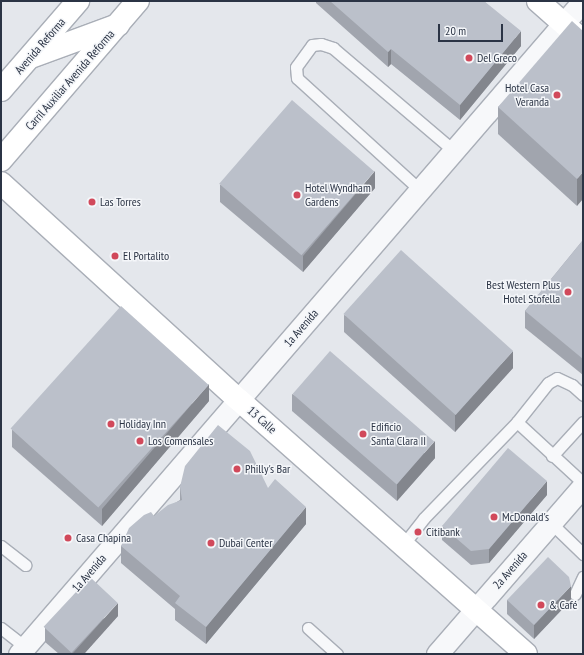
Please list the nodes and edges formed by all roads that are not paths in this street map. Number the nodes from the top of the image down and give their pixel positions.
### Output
1 (78, 1) edge
2 (138, 1) edge
3 (538, 1) edge
4 (582, 1) edge
5 (563, 23) junction
6 (118, 25) junction
7 (583, 41) edge
8 (30, 58) junction
9 (1, 90) edge
10 (454, 150) junction
11 (1, 160) edge
12 (1, 183) edge
13 (420, 190) junction
14 (583, 395) edge
15 (238, 400) junction
16 (517, 422) junction
17 (583, 422) edge
18 (552, 456) junction
19 (583, 482) edge
20 (583, 486) edge
21 (551, 524) junction
22 (403, 545) junction
23 (1, 546) edge
24 (583, 554) edge
25 (25, 565) dead end
26 (583, 577) edge
27 (575, 594) dead end
28 (476, 610) junction
29 (1, 628) edge
30 (308, 628) dead end
31 (22, 651) edge
32 (332, 652) edge
33 (437, 654) edge
34 (526, 654) edge

1 - 8 street, Avenida Reforma
2 - 6 street, Carril Auxiliar Avenida Reforma
3 - 5 street
4 - 5 street, 1a Avenida
5 - 7 street
5 - 10 street, 1a Avenida
6 - 8 street
6 - 11 street, Carril Auxiliar Avenida Reforma
8 - 9 street, Avenida Reforma
10 - 13 street, 1a Avenida
10 - 13 lane
12 - 15 street, 13 Calle
13 - 15 street, 1a Avenida
14 - 16 lane
15 - 22 street, 13 Calle
15 - 31 street, 1a Avenida
16 - 18 lane
16 - 22 lane
17 - 18 lane
18 - 19 lane
20 - 21 street, 2a Avenida
21 - 24 lane
21 - 28 street, 2a Avenida
22 - 28 street, 13 Calle
23 - 25 lane
26 - 27 lane
28 - 33 street, 2a Avenida
28 - 34 street, 13 Calle
29 - 31 lane
30 - 32 lane

